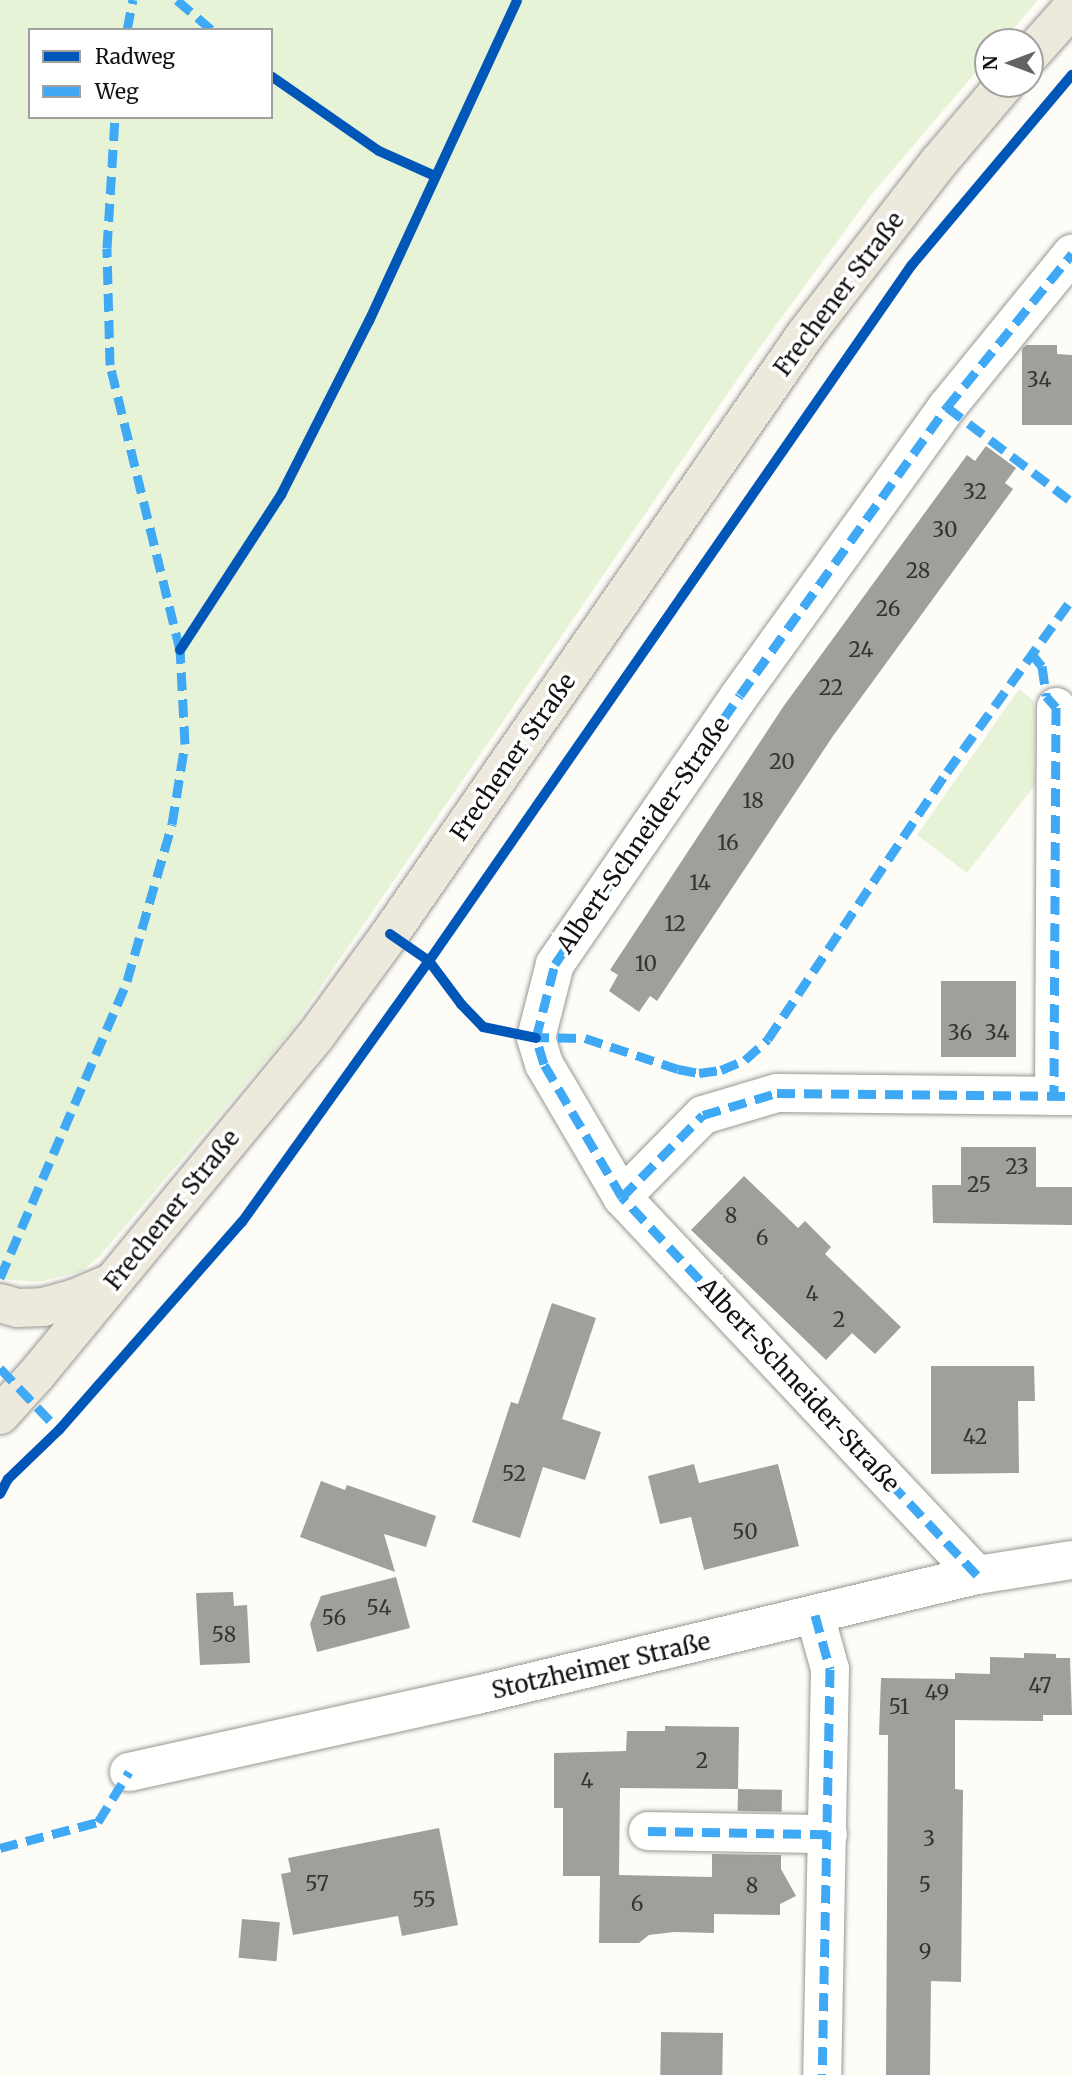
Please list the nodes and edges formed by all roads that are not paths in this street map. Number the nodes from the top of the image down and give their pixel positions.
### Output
1 (1072, 8) edge
2 (1044, 39) edge
3 (993, 98) edge
4 (1072, 254) edge
5 (1056, 707) dead end
6 (1063, 1096) edge
7 (622, 1197) junction
8 (113, 1282) junction
9 (0, 1303) edge
10 (0, 1415) edge
11 (1072, 1560) edge
12 (977, 1575) junction
13 (815, 1615) junction
14 (129, 1772) dead end
15 (648, 1831) dead end
16 (828, 1834) junction
17 (822, 2075) edge

1 - 2 main road
3 - 8 main road, Frechener Straße
4 - 7 street, Albert-Schneider-Straße
5 - 6 street
6 - 7 street
7 - 12 street, Albert-Schneider-Straße
8 - 9 main road
8 - 10 main road, Frechener Straße
11 - 12 street, Stotzheimer Straße
12 - 13 street, Stotzheimer Straße
13 - 14 street, Stotzheimer Straße
13 - 16 street
15 - 16 street
16 - 17 street

